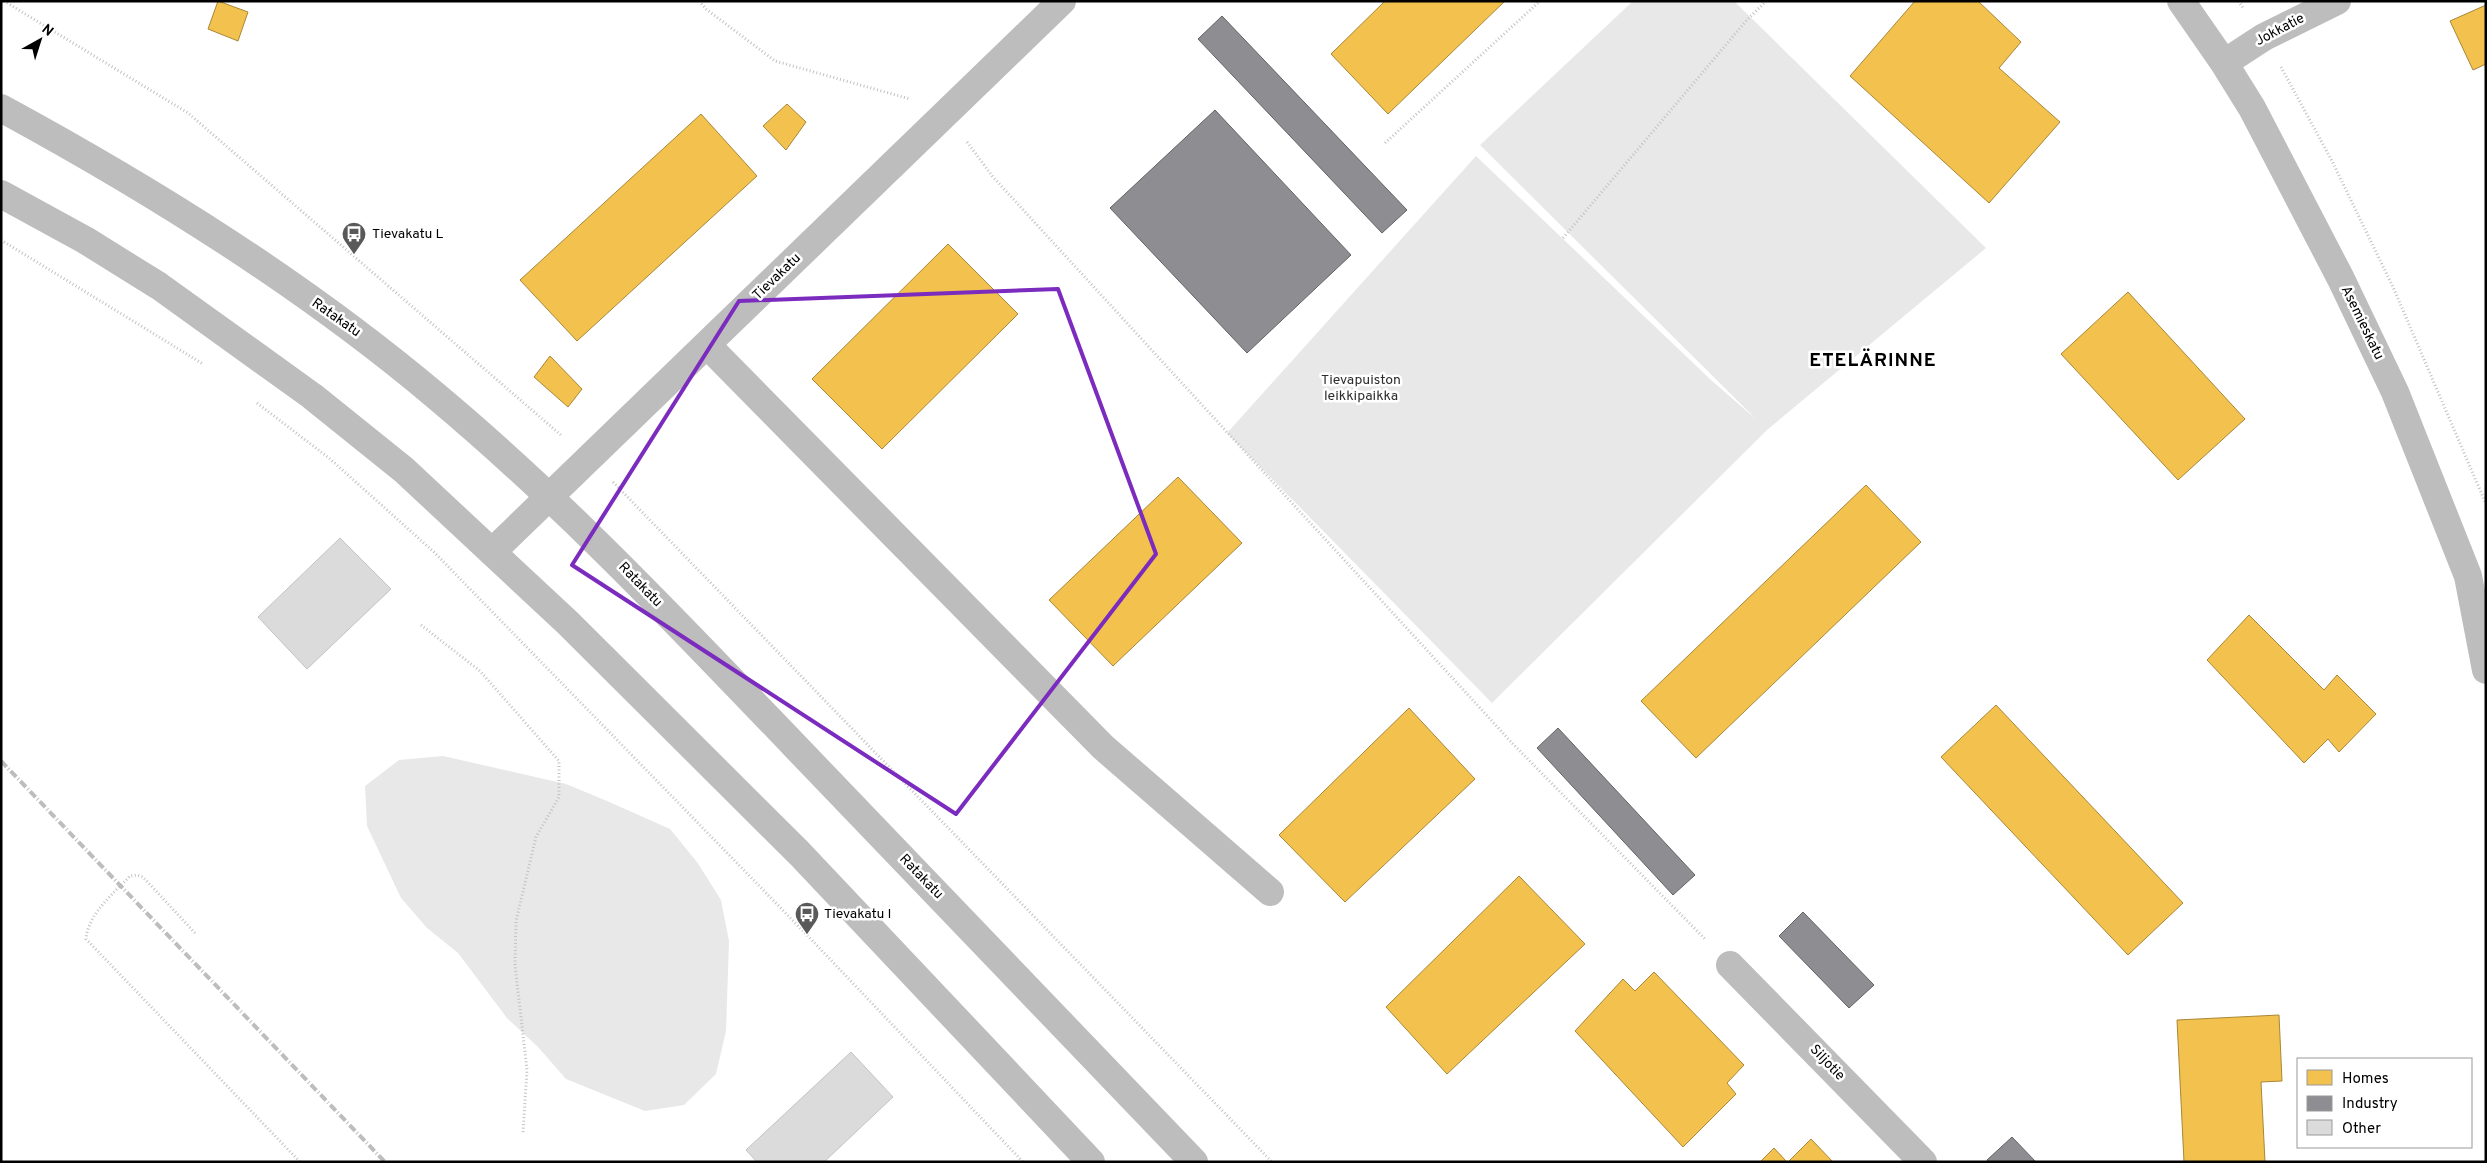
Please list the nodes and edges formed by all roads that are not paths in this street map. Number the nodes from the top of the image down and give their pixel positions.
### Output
1 (1062, 1) edge
2 (2181, 1) edge
3 (2337, 1) edge
4 (2224, 62) junction
5 (1, 108) edge
6 (1, 194) edge
7 (707, 345) junction
8 (548, 496) junction
9 (492, 552) junction
10 (2477, 573) edge
11 (2486, 670) edge
12 (1270, 892) dead end
13 (1730, 964) road end
14 (1091, 1162) edge
15 (1194, 1162) edge
16 (1923, 1162) edge

1 - 7 main road, Tievakatu
2 - 4 main road, Asemieskatu
3 - 4 main road, Jokkatie
4 - 10 main road, Asemieskatu
5 - 8 main road, Ratakatu
6 - 9 main road
7 - 8 main road, Tievakatu
7 - 12 main road
8 - 9 main road, Tievakatu
8 - 15 main road, Ratakatu
9 - 14 main road
10 - 11 main road, Asemieskatu
13 - 16 main road, Siljotie

